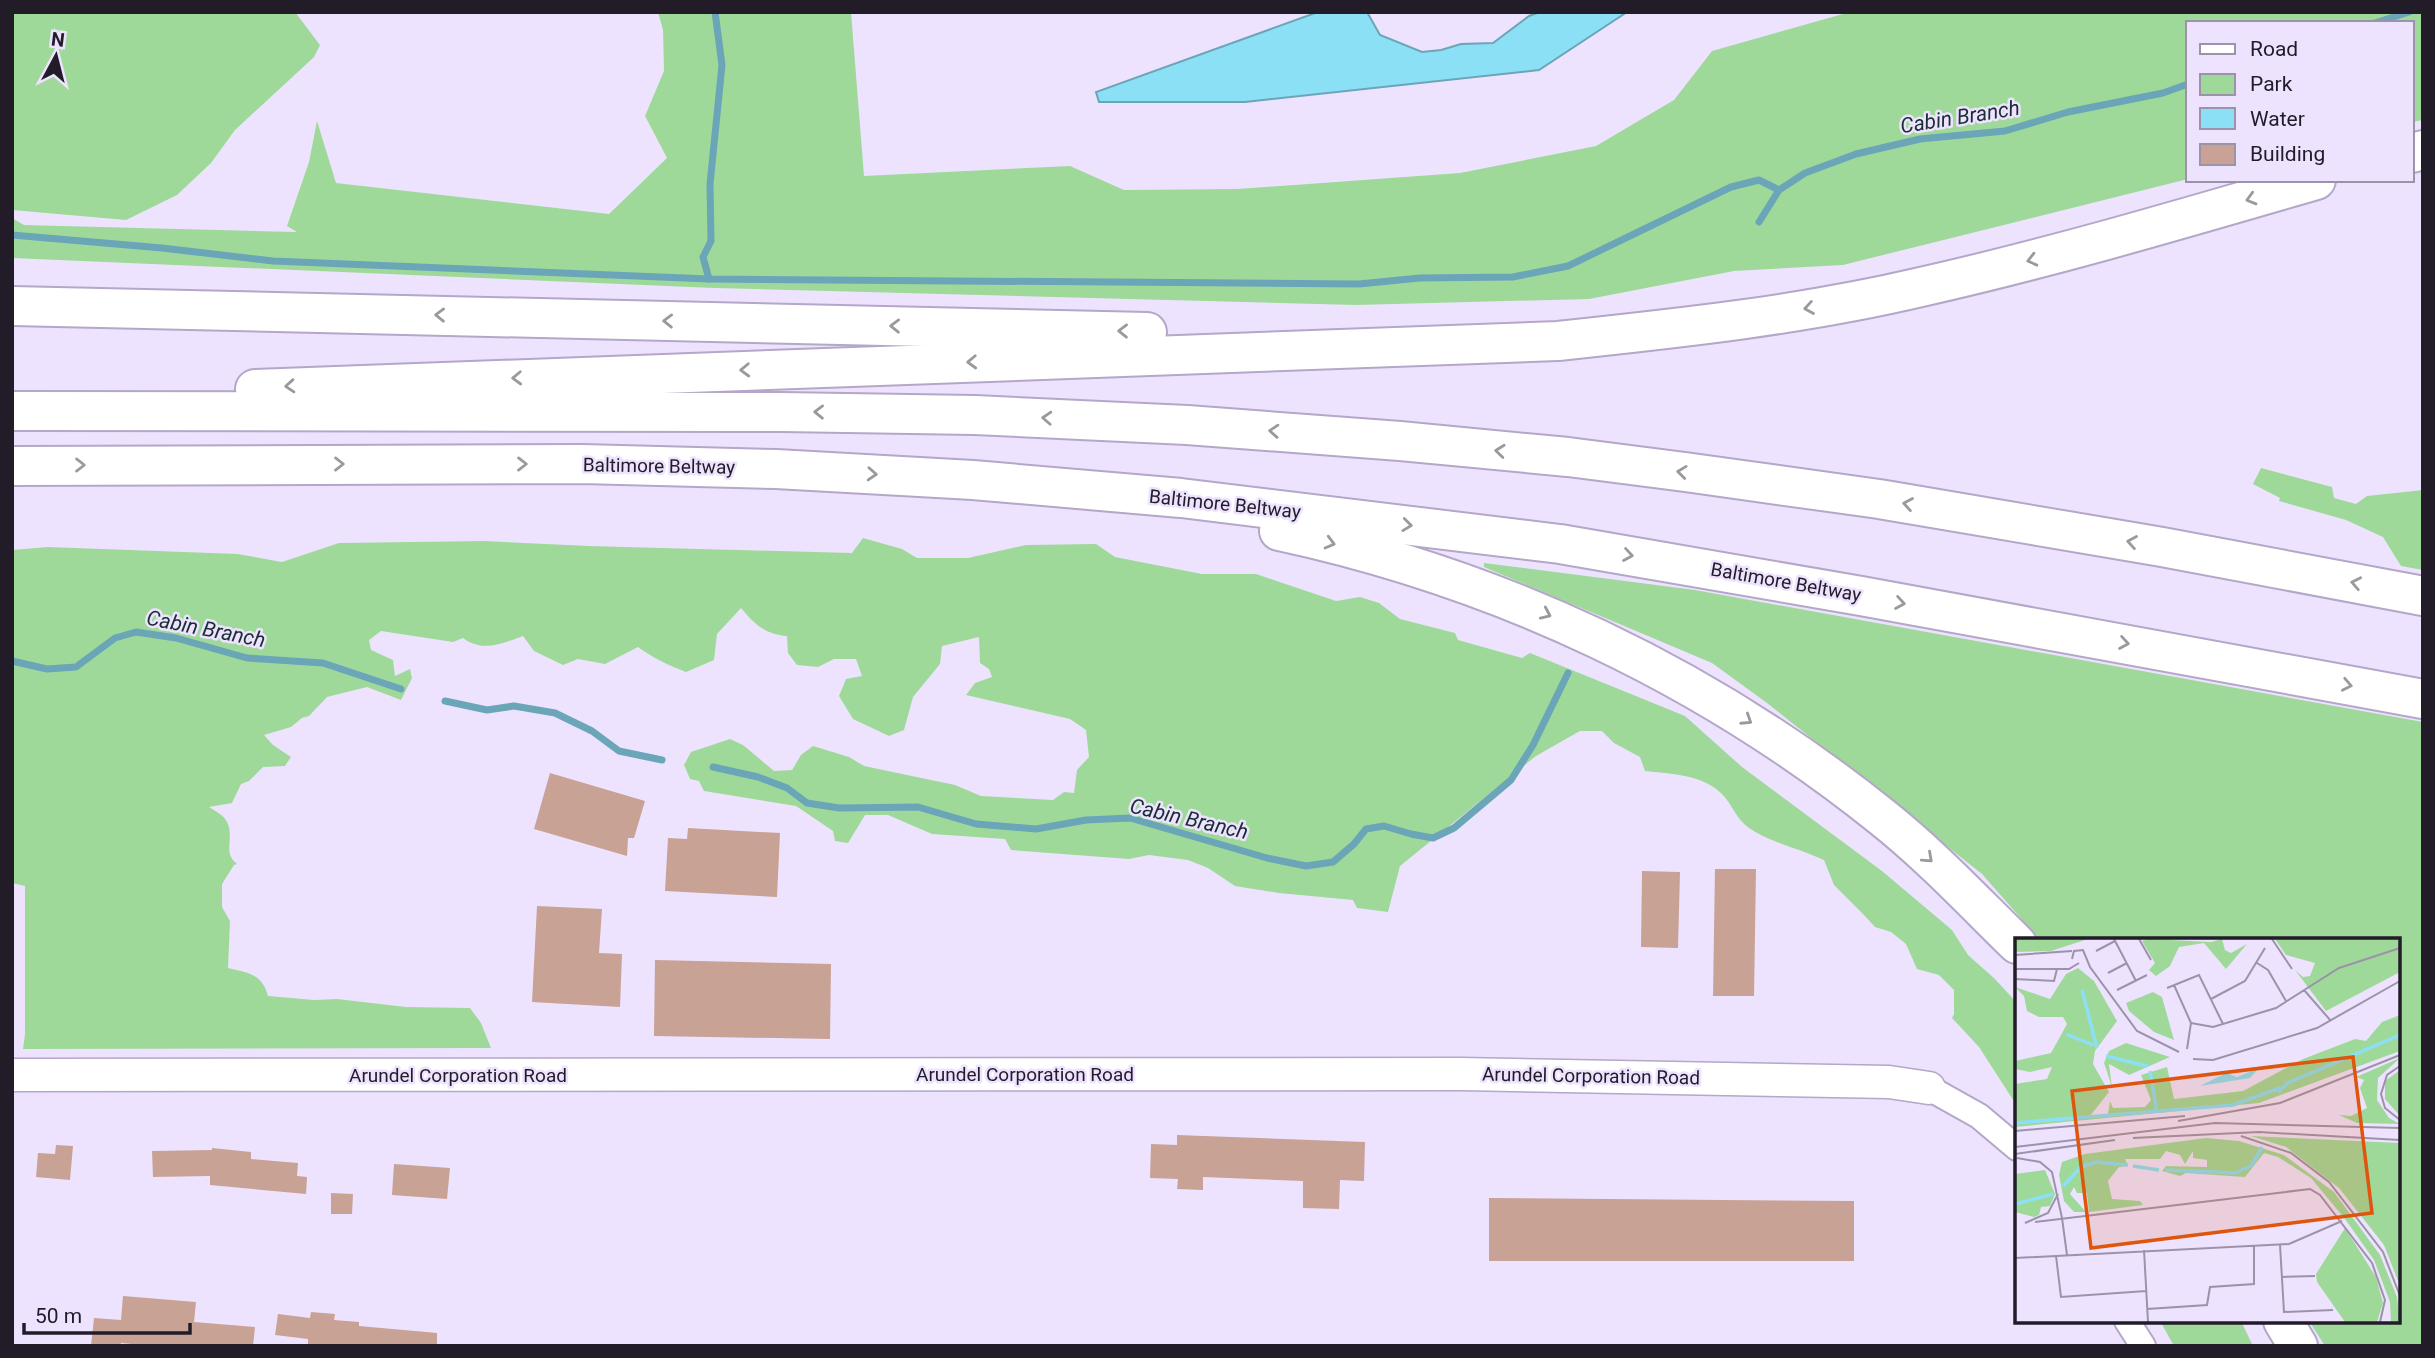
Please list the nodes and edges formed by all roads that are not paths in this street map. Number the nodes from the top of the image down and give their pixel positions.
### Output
1 (2309, 182) edge
2 (12, 306) edge
3 (1558, 341) junction
4 (12, 404) edge
5 (12, 411) edge
6 (12, 466) edge
7 (973, 480) junction
8 (2423, 596) edge
9 (2423, 699) edge
10 (2015, 942) edge
11 (12, 1075) edge
12 (1928, 1088) joint
13 (2015, 1146) edge
14 (2128, 1323) edge
15 (2284, 1323) edge
16 (2143, 1346) edge
17 (2298, 1346) edge

1 -> 3 highway
3 -> 2 highway
3 -> 4 highway
8 -> 5 highway
6 -> 7 highway, Baltimore Beltway
7 -> 9 highway, Baltimore Beltway
7 -> 10 highway
11 - 12 street, Arundel Corporation Road
12 - 13 street, Arundel Corporation Road
14 - 16 street
15 - 17 highway

